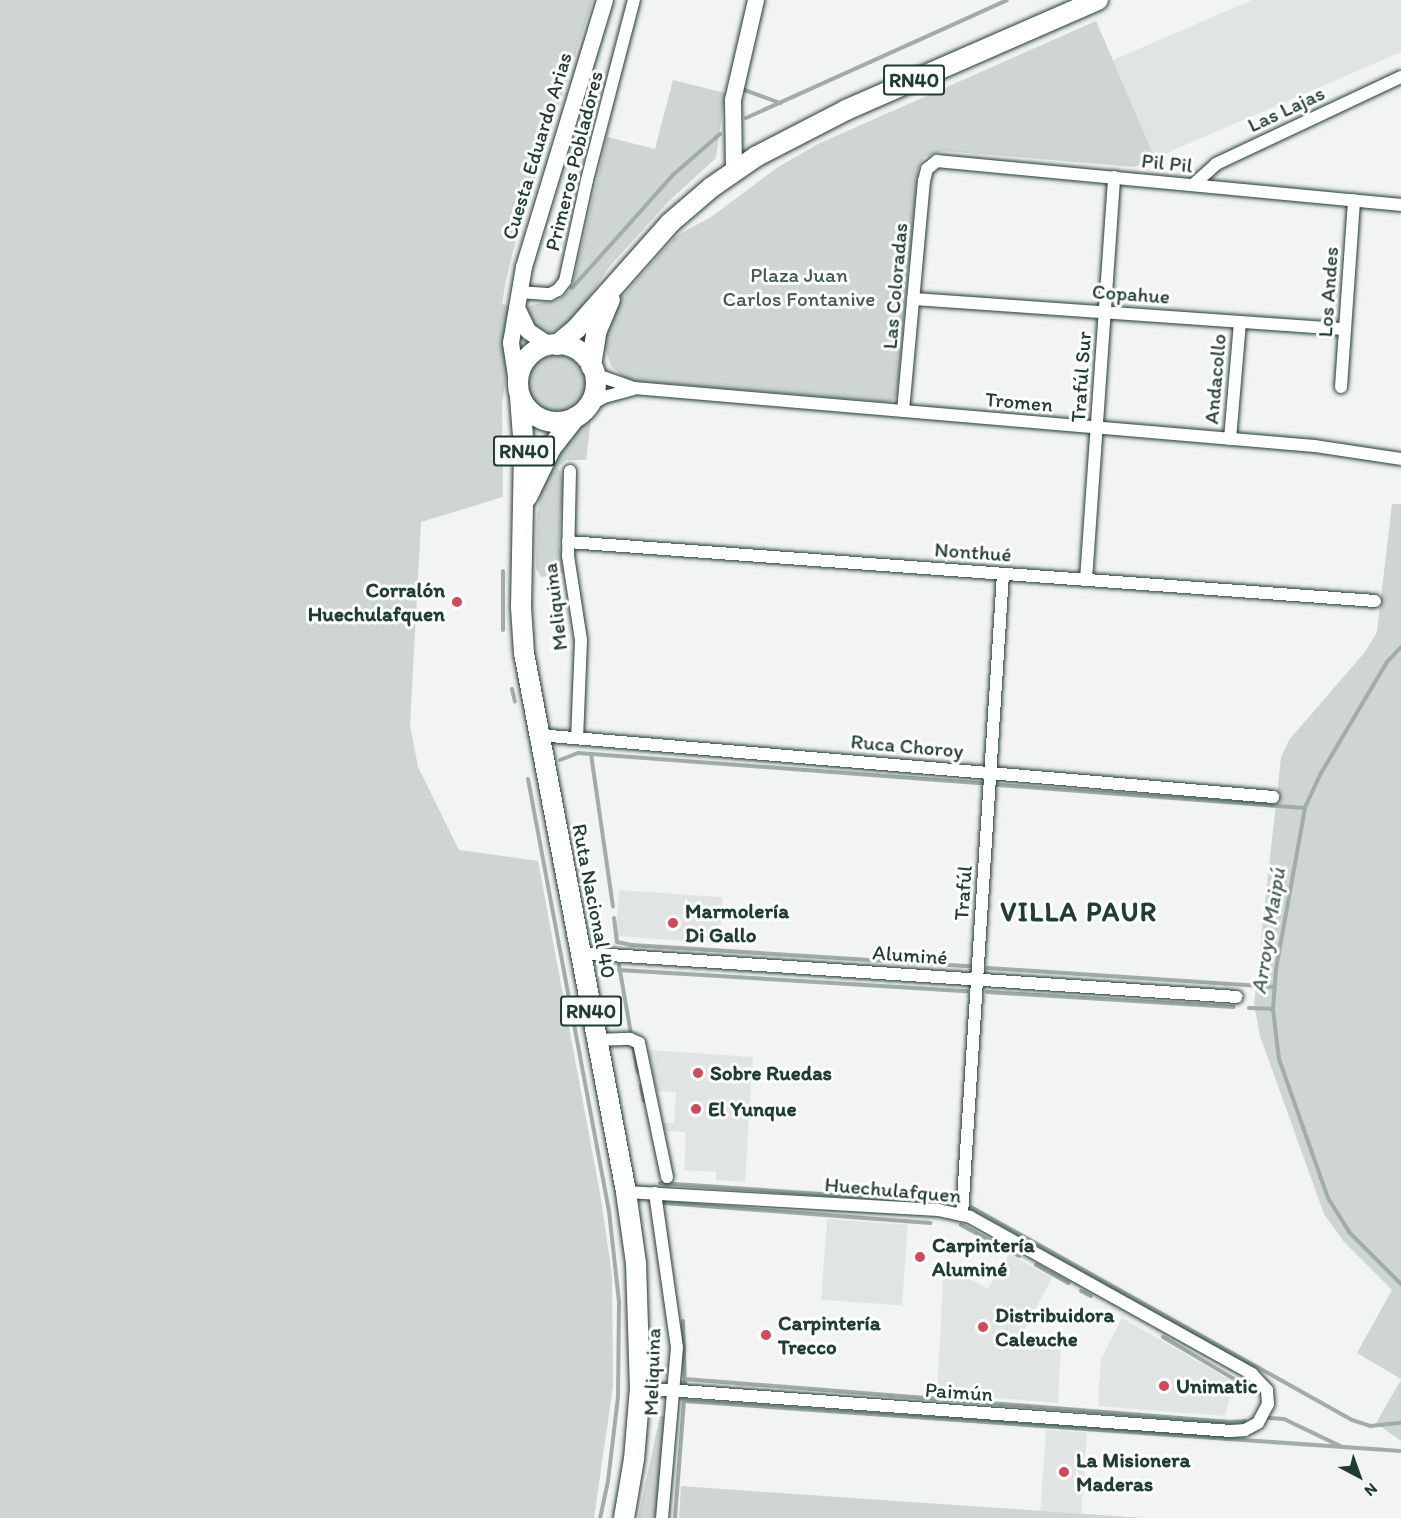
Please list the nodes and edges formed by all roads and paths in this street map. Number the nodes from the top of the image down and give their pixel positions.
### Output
1 (605, 0) edge
2 (634, 0) edge
3 (756, 0) edge
4 (1098, 0) edge
5 (1401, 77) edge
6 (930, 166) joint
7 (734, 171) junction
8 (1114, 177) junction
9 (1193, 185) junction
10 (1354, 200) junction
11 (1401, 205) edge
12 (624, 274) junction
13 (913, 299) junction
14 (518, 300) junction
15 (1104, 312) junction
16 (1240, 322) junction
17 (1345, 329) junction
18 (553, 345) junction
19 (593, 370) junction
20 (1341, 387) dead end
21 (634, 388) junction
22 (519, 393) junction
23 (582, 411) junction
24 (903, 411) junction
25 (1097, 428) junction
26 (1230, 439) junction
27 (1401, 459) edge
28 (570, 471) dead end
29 (524, 505) junction
30 (568, 542) junction
31 (1003, 574) junction
32 (1086, 580) junction
33 (1375, 601) dead end
34 (538, 735) junction
35 (577, 738) junction
36 (990, 773) junction
37 (1273, 796) dead end
38 (580, 953) junction
39 (977, 979) junction
40 (1237, 997) dead end
41 (597, 1040) junction
42 (667, 1177) dead end
43 (626, 1191) junction
44 (655, 1193) junction
45 (962, 1215) junction
46 (640, 1388) junction
47 (674, 1390) junction
48 (1266, 1411) joint
49 (624, 1518) edge
50 (662, 1518) edge

1 - 14 street, Cuesta Eduardo Arias
2 - 14 street, Primeros Pobladores
3 - 7 street
4 - 7 main road, RN40
5 - 9 street, Las Lajas
6 - 8 street, Pil Pil
6 - 13 street, Las Coloradas
7 - 12 main road, RN40
8 - 9 street, Pil Pil
8 - 15 street, Trafúl Sur
9 - 10 street, Pil Pil
10 - 11 street, Pil Pil
10 - 17 street, Los Andes
12 - 18 main road, RN40
12 - 19 main road, RN40
13 - 15 street, Copahue
13 - 24 street, Las Coloradas
14 - 18 street
14 - 22 street, Cuesta Eduardo Arias
15 - 16 street, Copahue
15 - 25 street, Trafúl Sur
16 - 17 street, Copahue
16 - 26 street, Andacollo
17 - 20 street, Los Andes
18 - 19 main road
18 - 22 main road, RN40
19 - 21 street, Tromen
19 - 23 main road, RN40
21 - 23 street, Tromen
21 - 24 street, Tromen
22 - 23 main road, RN40
22 - 29 main road, Ruta Nacional 40 / RN40
23 - 29 main road, Ruta Nacional 40 / RN40
24 - 25 street, Tromen
25 - 26 street, Tromen
25 - 32 street, Trafúl Sur
26 - 27 street, Tromen
28 - 30 street, Meliquina
29 - 34 main road, Ruta Nacional 40 / RN40
30 - 31 street, Nonthué
30 - 35 street, Meliquina
31 - 32 street, Nonthué
31 - 36 street, Trafúl
32 - 33 street, Nonthué
34 - 35 street, Ruca Choroy
34 - 38 main road, Ruta Nacional 40 / RN40
35 - 36 street, Ruca Choroy
36 - 37 street, Ruca Choroy
36 - 39 street, Trafúl
38 - 39 street, Aluminé
38 - 41 main road, Ruta Nacional 40 / RN40
39 - 40 street, Aluminé
39 - 45 street, Trafúl
41 - 42 street
41 - 43 main road, Ruta Nacional 40 / RN40
43 - 44 street, Huechulafquen
43 - 46 main road, Ruta Nacional 40 / RN40
44 - 45 street, Huechulafquen
44 - 47 street, Meliquina
45 - 48 street, Huechulafquen
46 - 47 street, Paimún
46 - 49 main road, Ruta Nacional 40 / RN40
47 - 48 street, Paimún
47 - 50 street, Meliquina

